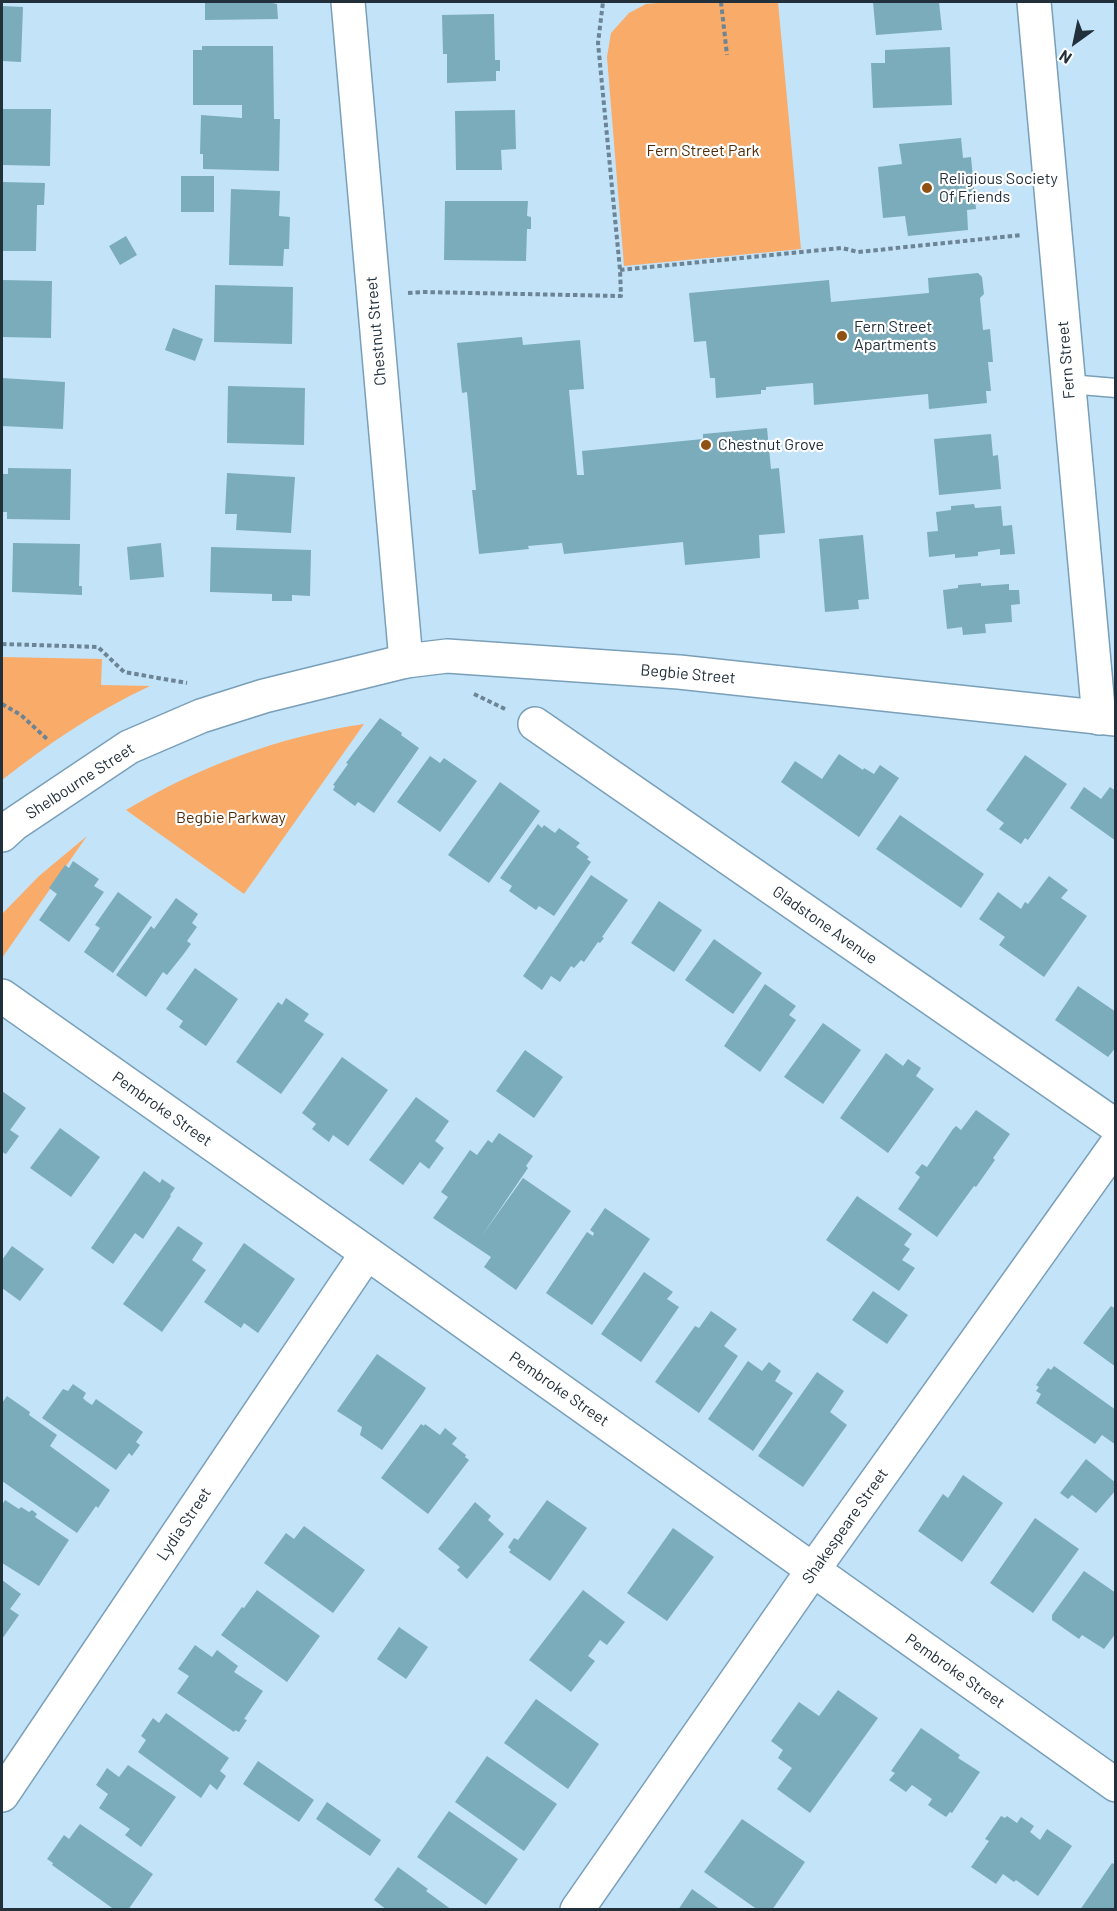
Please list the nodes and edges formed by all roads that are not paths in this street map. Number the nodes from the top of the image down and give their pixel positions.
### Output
1 (348, 2) edge
2 (1034, 2) edge
3 (1069, 384) junction
4 (1116, 388) edge
5 (406, 661) junction
6 (264, 696) joint
7 (1107, 719) edge
8 (535, 724) dead end
9 (2, 835) edge
10 (2, 996) edge
11 (1116, 1126) edge
12 (1116, 1145) edge
13 (367, 1253) junction
14 (813, 1570) junction
15 (1116, 1785) edge
16 (2, 1795) edge
17 (576, 1910) edge

1 - 5 street, Chestnut Street
2 - 3 street, Fern Street
3 - 4 lane
3 - 7 street, Fern Street
5 - 6 street, Begbie Street
5 - 7 street, Begbie Street
6 - 9 street, Shelbourne Street
8 - 11 street, Gladstone Avenue
10 - 13 street, Pembroke Street
12 - 14 street, Shakespeare Street
13 - 14 street, Pembroke Street
13 - 16 street, Lydia Street
14 - 15 street, Pembroke Street
14 - 17 street, Shakespeare Street

